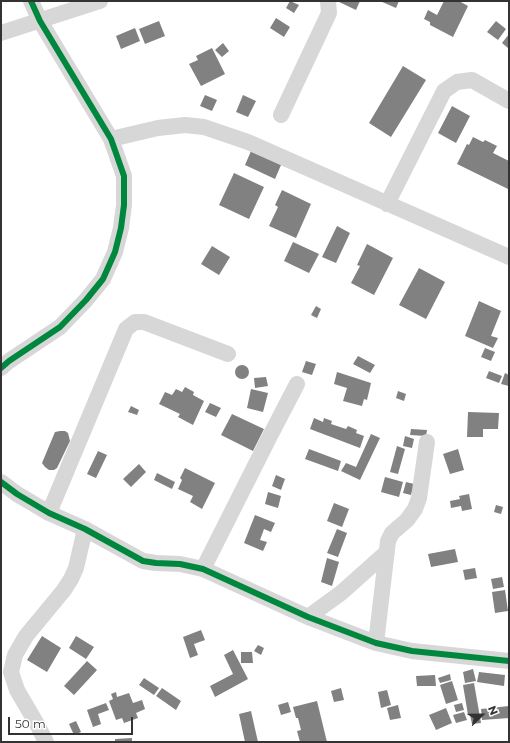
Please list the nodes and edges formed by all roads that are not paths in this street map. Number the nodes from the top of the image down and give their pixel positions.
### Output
1 (30, 1) edge
2 (100, 1) edge
3 (328, 1) edge
4 (40, 20) junction
5 (1, 33) edge
6 (509, 101) edge
7 (281, 116) dead end
8 (111, 138) junction
9 (387, 204) junction
10 (509, 257) edge
11 (228, 354) dead end
12 (1, 368) edge
13 (297, 384) dead end
14 (427, 442) dead end
15 (1, 482) edge
16 (49, 513) junction
17 (85, 529) junction
18 (387, 552) junction
19 (203, 569) junction
20 (308, 617) junction
21 (376, 643) junction
22 (509, 661) edge
23 (46, 742) edge

1 - 4 street
2 - 4 street
3 - 7 street
4 - 5 street
4 - 8 street
6 - 9 street
8 - 9 street
8 - 12 street
9 - 10 street
11 - 16 street
13 - 19 street
14 - 18 street
15 - 16 street
16 - 17 street
17 - 19 street
17 - 23 street
18 - 20 street
18 - 21 street
19 - 20 street
20 - 21 street
21 - 22 street

